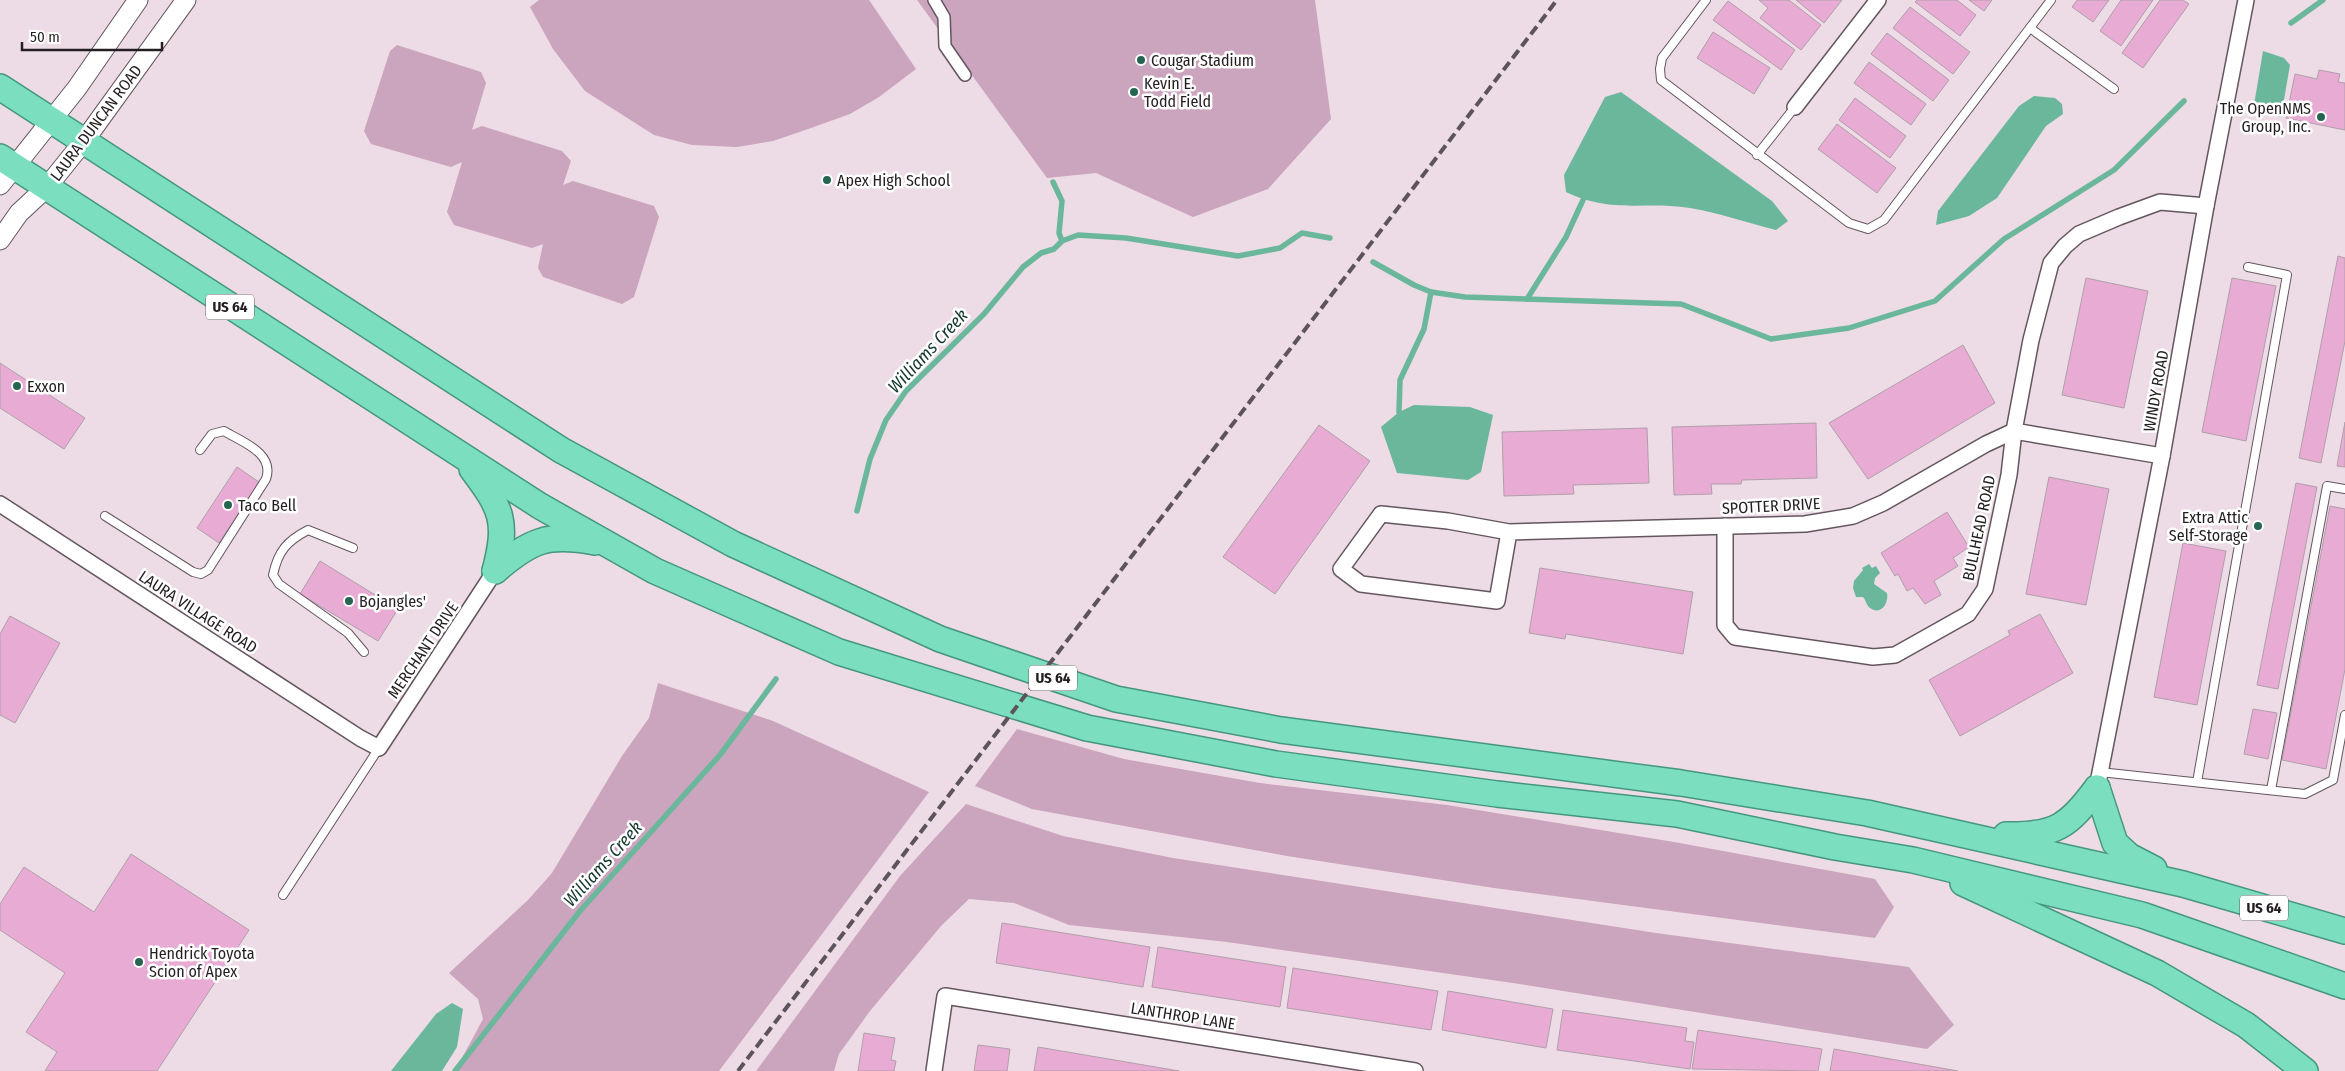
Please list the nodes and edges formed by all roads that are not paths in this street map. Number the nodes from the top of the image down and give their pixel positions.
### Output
1 (138, 0) edge
2 (186, 0) edge
3 (934, 0) edge
4 (1706, 0) edge
5 (1878, 0) edge
6 (2051, 0) edge
7 (2242, 1) edge
8 (2030, 28) junction
9 (965, 76) dead end
10 (0, 87) edge
11 (2114, 89) dead end
12 (1795, 108) joint
13 (52, 121) junction
14 (84, 141) junction
15 (1757, 155) junction
16 (5, 169) edge
17 (48, 188) junction
18 (2206, 206) junction
19 (0, 240) edge
20 (2248, 267) dead end
21 (2014, 431) junction
22 (200, 450) dead end
23 (2162, 456) junction
24 (463, 457) junction
25 (2345, 489) edge
26 (0, 505) edge
27 (104, 516) dead end
28 (1725, 526) junction
29 (1509, 532) junction
30 (608, 545) junction
31 (354, 548) dead end
32 (495, 571) junction
33 (364, 652) dead end
34 (2345, 715) edge
35 (379, 748) junction
36 (2099, 780) junction
37 (2197, 782) junction
38 (2271, 790) junction
39 (1966, 834) junction
40 (1913, 860) junction
41 (2183, 884) junction
42 (283, 895) dead end
43 (2345, 931) edge
44 (2345, 986) edge
45 (934, 1071) edge
46 (1415, 1071) edge
47 (2305, 1071) edge

1 - 13 street
2 - 14 street, LAURA DUNCAN ROAD
3 - 9 street
4 - 15 lane
5 - 12 street
6 - 8 lane
7 - 18 street, WINDY ROAD
8 - 11 lane
8 - 15 lane
10 - 13 highway, US 64
12 - 15 lane
13 - 14 highway, US 64
13 - 16 street
14 - 17 street, LAURA DUNCAN ROAD
14 - 39 highway, US 64
16 - 17 highway, US 64
17 - 19 street, LAURA DUNCAN ROAD
17 - 24 highway, US 64
18 - 21 street, BULLHEAD ROAD
18 - 23 street, WINDY ROAD
20 - 37 lane
21 - 23 street
21 - 28 street, SPOTTER DRIVE
21 - 28 street, BULLHEAD ROAD
22 - 27 lane
23 - 36 street, WINDY ROAD
24 - 30 highway, US 64
24 - 32 highway
25 - 38 lane
26 - 35 street, LAURA VILLAGE ROAD
28 - 29 street, SPOTTER DRIVE
29 - 29 street, SPOTTER DRIVE
30 - 32 highway
30 - 40 highway, US 64
31 - 33 lane
32 - 35 street, MERCHANT DRIVE
34 - 38 lane
35 - 42 lane
36 - 37 lane
36 - 39 highway
36 - 41 highway
37 - 38 lane
39 - 41 highway, US 64
40 - 44 highway, US 64
40 - 47 highway
41 - 43 highway, US 64
45 - 46 street, LANTHROP LANE

